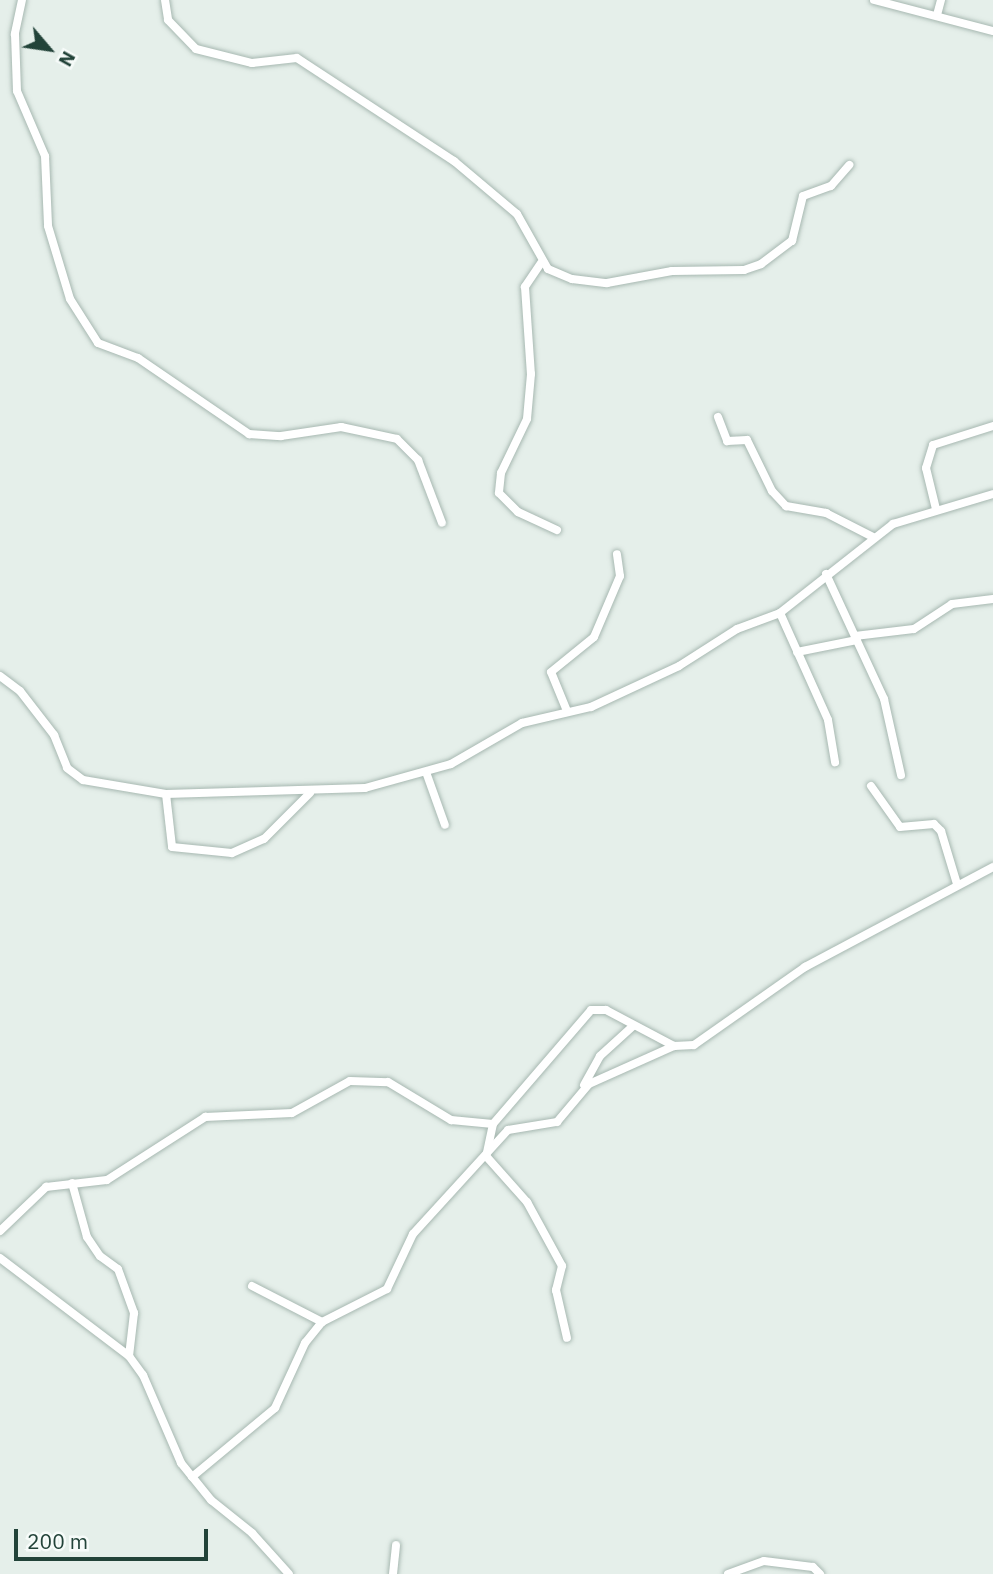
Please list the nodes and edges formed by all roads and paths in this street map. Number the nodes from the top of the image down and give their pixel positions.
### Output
1 (22, 0) edge
2 (165, 0) edge
3 (874, 0) edge
4 (941, 0) edge
5 (937, 15) junction
6 (993, 31) edge
7 (849, 165) dead end
8 (541, 263) junction
9 (718, 417) dead end
10 (993, 426) edge
11 (993, 494) edge
12 (936, 509) junction
13 (442, 523) dead end
14 (557, 530) dead end
15 (873, 537) junction
16 (617, 555) dead end
17 (826, 574) junction
18 (993, 598) edge
19 (780, 613) junction
20 (856, 638) junction
21 (797, 652) junction
22 (0, 677) edge
23 (567, 711) junction
24 (835, 762) dead end
25 (426, 772) junction
26 (901, 775) dead end
27 (871, 786) dead end
28 (310, 793) junction
29 (166, 794) junction
30 (445, 825) dead end
31 (993, 867) edge
32 (957, 884) junction
33 (633, 1027) junction
34 (674, 1046) junction
35 (581, 1091) junction
36 (493, 1124) junction
37 (486, 1156) junction
38 (72, 1183) junction
39 (0, 1231) edge
40 (0, 1258) edge
41 (252, 1286) dead end
42 (322, 1322) junction
43 (567, 1338) dead end
44 (129, 1356) junction
45 (192, 1477) junction
46 (396, 1545) dead end
47 (289, 1574) edge
48 (393, 1574) edge
49 (727, 1574) edge
50 (820, 1574) edge

1 - 13 street
2 - 8 street
3 - 5 street
4 - 5 street
5 - 6 street
7 - 8 street
8 - 14 street
9 - 15 street
10 - 12 street
11 - 12 street
12 - 15 street
15 - 17 street
16 - 23 street
17 - 19 street
17 - 20 street
18 - 20 street
19 - 21 street
19 - 23 street
20 - 21 street
20 - 26 street
21 - 24 street
22 - 29 street
23 - 25 street
25 - 28 street
25 - 30 street
27 - 32 street
28 - 29 street
28 - 29 street
31 - 32 street
32 - 34 street
33 - 34 street
33 - 35 street
33 - 36 street
34 - 35 street
35 - 37 street
36 - 37 street
36 - 38 street
37 - 42 street
37 - 43 street
38 - 39 street
38 - 44 street
40 - 44 street
41 - 42 street
42 - 45 street
44 - 45 street
45 - 47 street
46 - 48 street
49 - 50 street

